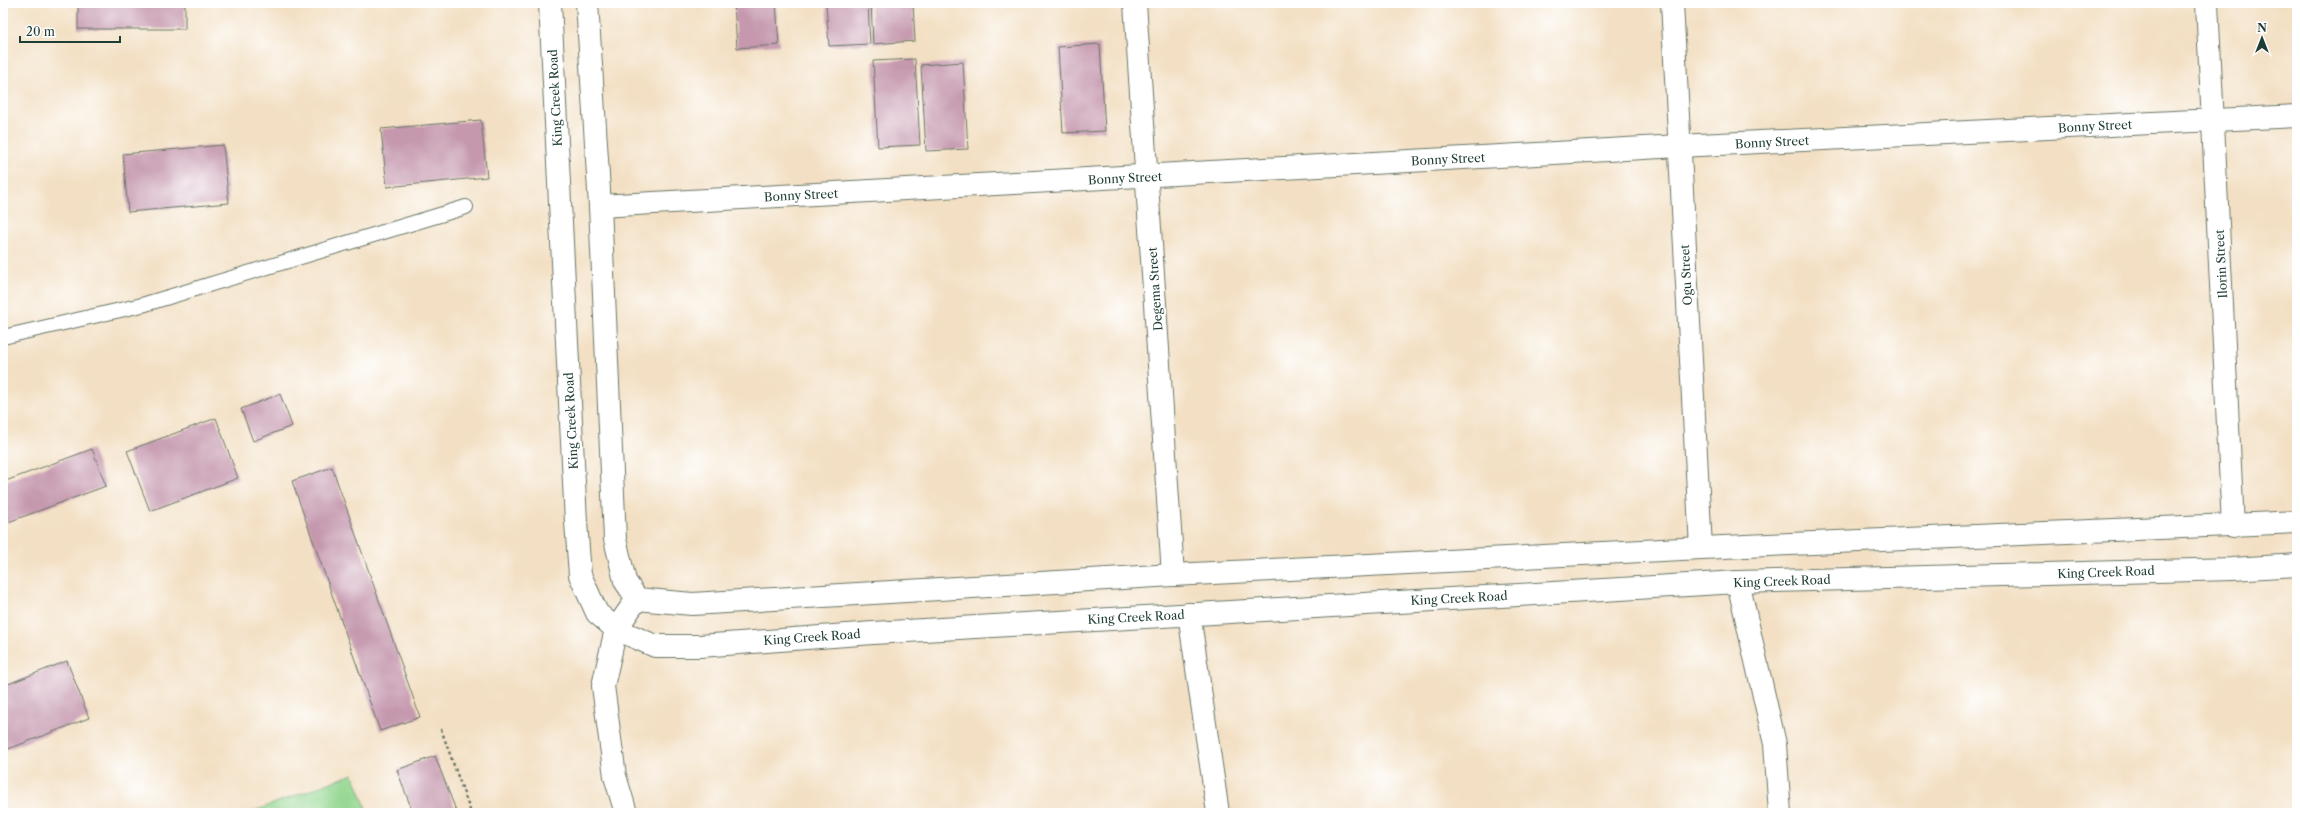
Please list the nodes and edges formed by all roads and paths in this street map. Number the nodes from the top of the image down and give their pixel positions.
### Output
1 (550, 3) edge
2 (587, 3) edge
3 (1135, 3) edge
4 (1672, 3) edge
5 (2207, 3) edge
6 (2297, 116) edge
7 (2214, 120) junction
8 (1680, 146) junction
9 (1147, 176) junction
10 (600, 206) junction
11 (466, 207) dead end
12 (3, 337) edge
13 (2297, 522) edge
14 (2233, 526) junction
15 (1701, 548) junction
16 (2297, 565) edge
17 (1173, 575) junction
18 (1738, 582) junction
19 (637, 599) junction
20 (1189, 614) junction
21 (616, 629) junction
22 (441, 729) dead end
23 (471, 813) edge
24 (626, 813) edge
25 (1218, 813) edge
26 (1780, 813) edge

1 - 21 street, King Creek Road
2 - 10 street
3 - 9 street, Degema Street
4 - 8 street, Ogu Street
5 - 7 street, Ilorin Street
6 - 7 street, Bonny Street
7 - 8 street, Bonny Street
7 - 14 street, Ilorin Street
8 - 9 street, Bonny Street
8 - 15 street, Ogu Street
9 - 10 street, Bonny Street
9 - 17 street, Degema Street
10 - 19 street
11 - 12 lane
13 - 14 street
14 - 15 street
15 - 17 street
16 - 18 street, King Creek Road
17 - 19 street
18 - 20 street, King Creek Road
18 - 26 street
19 - 21 street
20 - 21 street, King Creek Road
20 - 25 street
21 - 24 street
22 - 23 path

